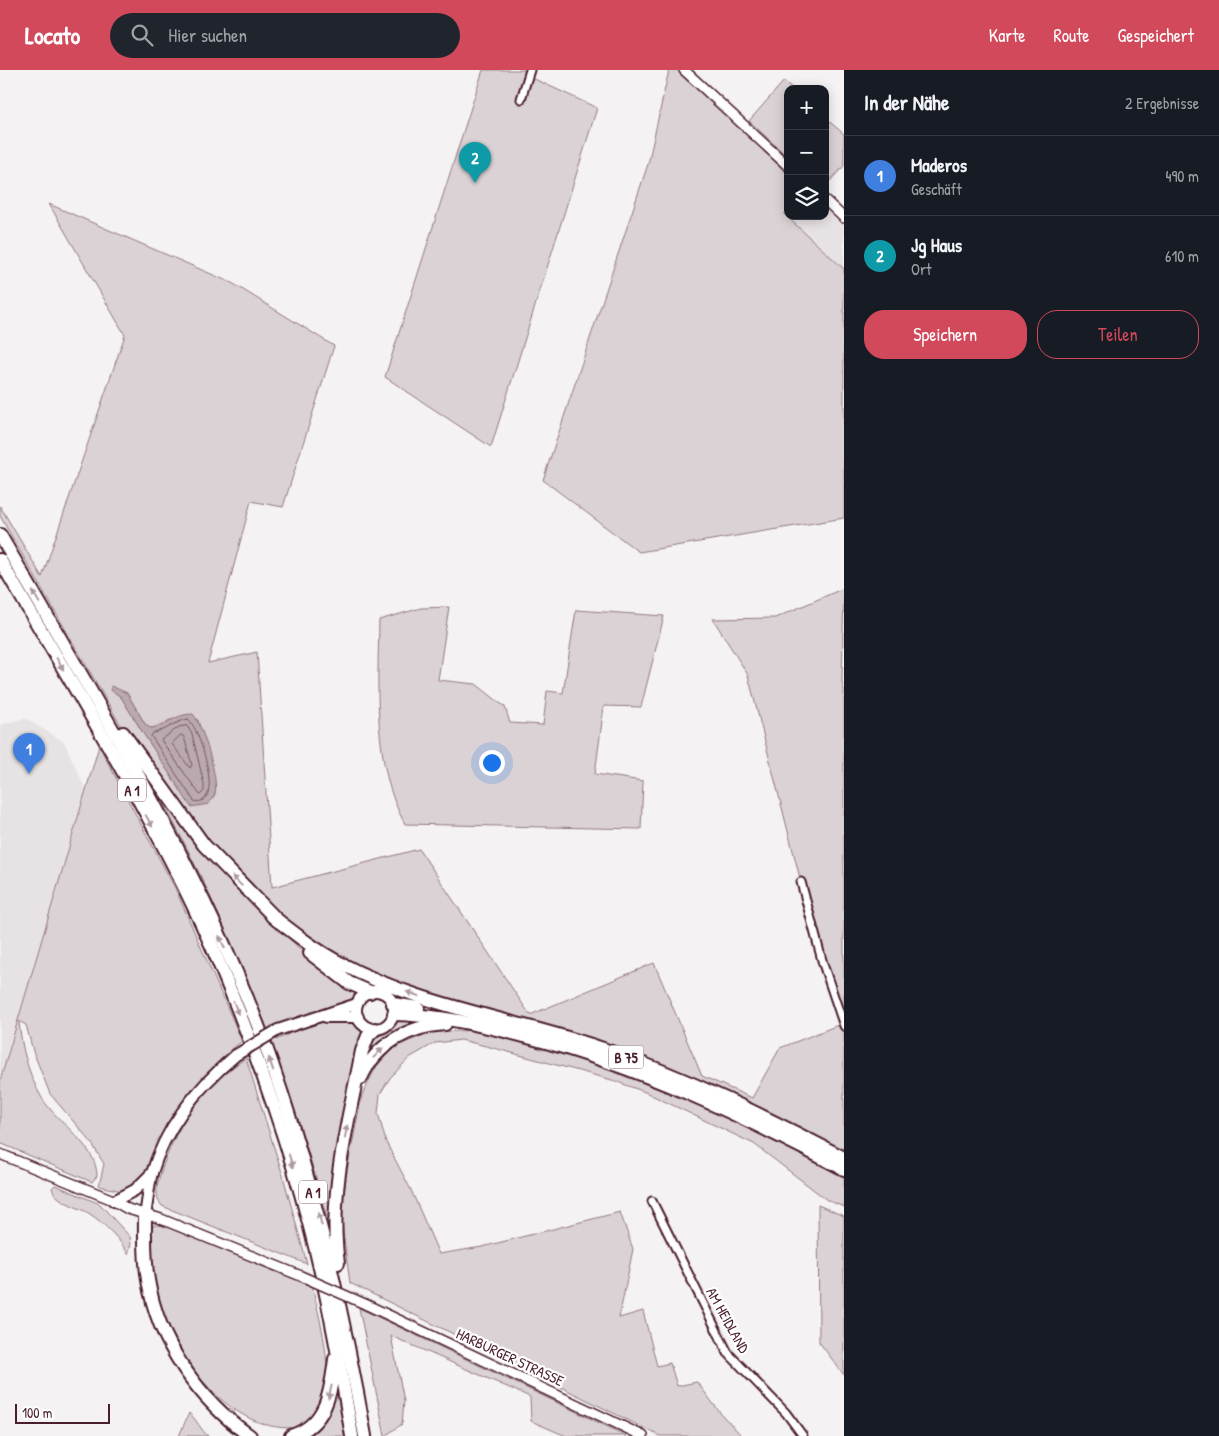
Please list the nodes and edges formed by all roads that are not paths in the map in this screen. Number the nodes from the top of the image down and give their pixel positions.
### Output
1 (684, 70) edge
2 (529, 73) edge
3 (521, 99) dead end
4 (784, 162) edge
5 (829, 204) edge
6 (844, 218) edge
7 (0, 535) edge
8 (0, 560) edge
9 (86, 685) junction
10 (801, 882) dead end
11 (272, 916) junction
12 (370, 992) junction
13 (357, 1004) junction
14 (393, 1009) junction
15 (315, 1017) junction
16 (358, 1017) junction
17 (844, 1026) edge
18 (513, 1028) junction
19 (375, 1029) junction
20 (350, 1112) junction
21 (0, 1154) edge
22 (844, 1158) edge
23 (844, 1170) edge
24 (152, 1172) junction
25 (114, 1201) junction
26 (652, 1201) dead end
27 (146, 1212) junction
28 (336, 1344) junction
29 (350, 1352) junction
30 (238, 1428) junction
31 (250, 1436) edge
32 (258, 1436) edge
33 (291, 1436) edge
34 (352, 1436) edge
35 (365, 1436) edge
36 (643, 1436) edge
37 (803, 1436) edge

1 - 4 street
2 - 3 street
5 - 6 street
9 -> 7 highway, A 1
8 -> 28 highway, A 1
11 -> 9 highway
29 -> 9 highway, A 1
10 - 17 street
11 - 12 highway
18 -> 11 highway
12 - 13 main road
12 - 14 main road, B 75
13 - 15 main road
13 - 16 main road
14 - 18 highway, B 75
14 - 19 main road
15 - 16 main road
15 - 24 main road, bridge
16 - 19 main road
20 -> 18 highway
18 - 22 highway, B 75
18 - 23 highway, B 75
19 - 20 highway
29 -> 20 highway
21 - 25 street, HARBURGER STRASSE
24 - 25 main road
24 - 27 main road
25 - 27 street, HARBURGER STRASSE
26 - 37 street, AM HEIDLAND
27 - 30 highway
27 - 36 street, HARBURGER STRASSE, bridge
28 -> 33 highway
28 - 34 highway, A 1
29 - 35 highway, A 1
30 - 31 highway
30 - 32 highway

